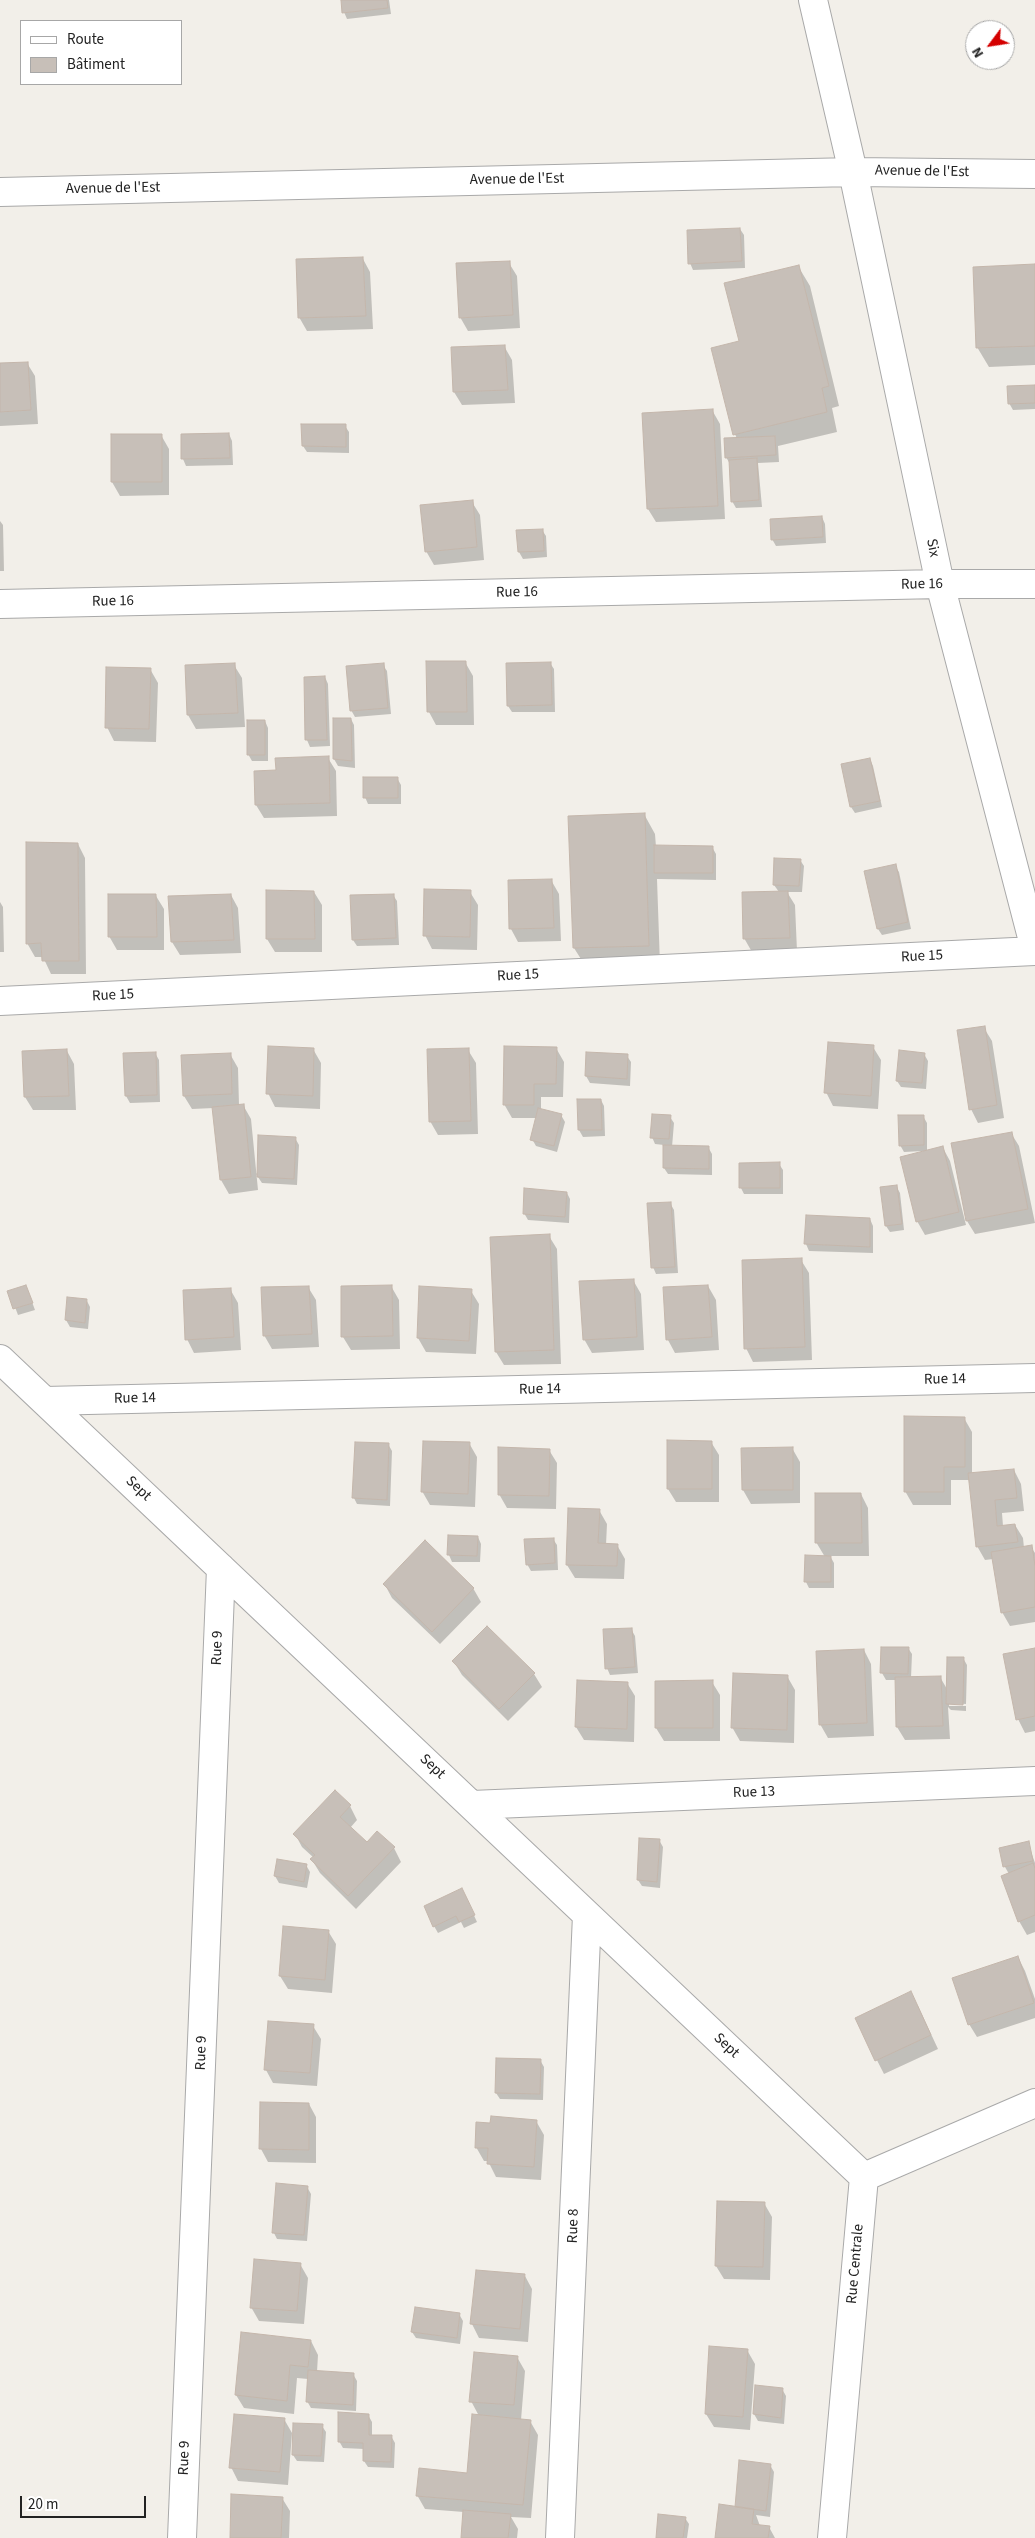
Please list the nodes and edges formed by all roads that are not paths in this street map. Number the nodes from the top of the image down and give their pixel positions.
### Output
1 (814, 0) edge
2 (853, 172) junction
3 (1035, 174) edge
4 (0, 192) edge
5 (940, 584) junction
6 (1035, 584) edge
7 (0, 604) edge
8 (1035, 950) edge
9 (0, 1001) edge
10 (0, 1359) edge
11 (1035, 1378) edge
12 (45, 1402) junction
13 (221, 1568) junction
14 (1035, 1780) edge
15 (472, 1805) junction
16 (587, 1915) junction
17 (1035, 2103) edge
18 (864, 2176) junction
19 (182, 2538) edge
20 (560, 2538) edge
21 (832, 2538) edge

1 - 2 street, Six
2 - 3 street, Avenue de l'Est
2 - 4 street, Avenue de l'Est
2 - 5 street, Six
5 - 6 street, Rue 16
5 - 7 street, Rue 16
5 - 8 street, Six
8 - 9 street, Rue 15
10 - 12 street, Sept
11 - 12 street, Rue 14
12 - 13 street, Sept
13 - 15 street, Sept
13 - 19 street, Rue 9
14 - 15 street, Rue 13
15 - 16 street, Sept
16 - 18 street, Sept
16 - 20 street, Rue 8
17 - 18 street
18 - 21 street, Rue Centrale

